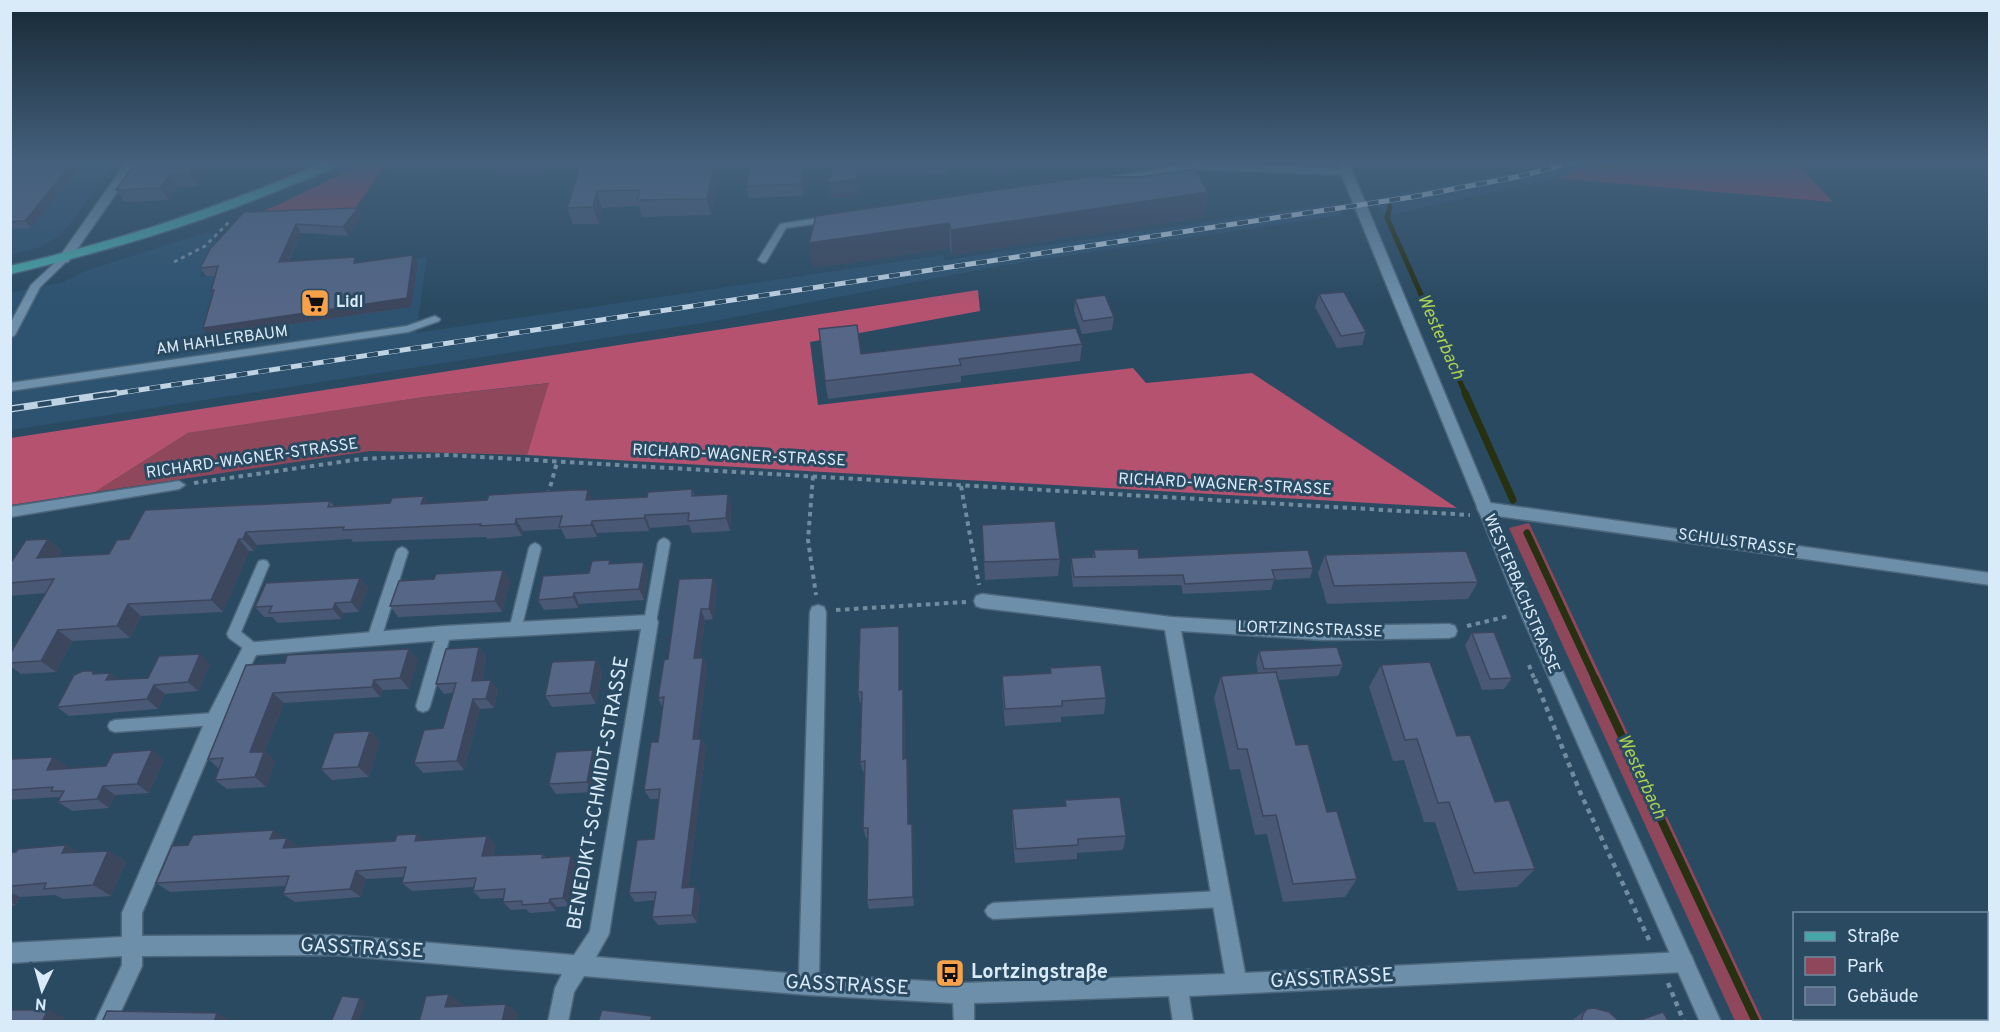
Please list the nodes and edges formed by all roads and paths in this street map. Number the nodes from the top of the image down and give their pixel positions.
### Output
1 (99, 209) edge
2 (223, 209) edge
3 (239, 209) edge
4 (1361, 209) edge
5 (841, 218) edge
6 (63, 259) junction
7 (763, 260) dead end
8 (174, 262) dead end
9 (10, 270) edge
10 (435, 319) dead end
11 (10, 335) edge
12 (10, 387) edge
13 (557, 462) junction
14 (813, 477) junction
15 (179, 485) joint
16 (961, 486) junction
17 (546, 505) edge
18 (1477, 511) junction
19 (10, 512) edge
20 (664, 543) dead end
21 (535, 548) dead end
22 (402, 552) dead end
23 (263, 565) dead end
24 (1989, 579) edge
25 (982, 601) junction
26 (818, 612) junction
27 (650, 622) junction
28 (1172, 624) junction
29 (1513, 627) dead end
30 (515, 630) junction
31 (1449, 631) joint
32 (444, 633) junction
33 (374, 639) junction
34 (251, 648) junction
35 (1527, 660) dead end
36 (423, 706) dead end
37 (215, 719) junction
38 (115, 726) dead end
39 (1222, 899) junction
40 (993, 911) dead end
41 (131, 946) junction
42 (10, 953) edge
43 (1684, 962) junction
44 (1659, 963) junction
45 (577, 966) junction
46 (1237, 984) junction
47 (809, 985) junction
48 (1177, 986) junction
49 (963, 993) junction
50 (105, 1022) edge
51 (558, 1022) edge
52 (963, 1022) edge
53 (1183, 1022) edge
54 (1684, 1022) edge
55 (1711, 1022) edge

1 - 6 street
2 - 6 main road
3 - 8 path
4 - 18 street, WESTERBACHSTRASSE
5 - 7 lane
6 - 9 main road
6 - 11 lane
10 - 12 lane, AM HAHLERBAUM
13 - 14 path, RICHARD-WAGNER-STRASSE
13 - 15 path, RICHARD-WAGNER-STRASSE
13 - 17 path
14 - 16 path, RICHARD-WAGNER-STRASSE
14 - 26 path
15 - 19 lane, RICHARD-WAGNER-STRASSE
16 - 18 path, RICHARD-WAGNER-STRASSE
16 - 25 path
18 - 24 street, SCHULSTRASSE
18 - 43 street, WESTERBACHSTRASSE
20 - 27 lane, BENEDIKT-SCHMIDT-STRASSE
21 - 30 lane
22 - 33 lane
23 - 34 lane
25 - 26 path
25 - 28 street, LORTZINGSTRASSE
26 - 47 street
27 - 30 street
27 - 45 street, BENEDIKT-SCHMIDT-STRASSE
28 - 31 street, LORTZINGSTRASSE
28 - 39 street
29 - 31 path
30 - 32 street
32 - 33 street
32 - 36 lane
33 - 34 street
34 - 37 street
35 - 44 path
37 - 38 lane
37 - 41 street
39 - 40 lane
39 - 46 street
41 - 42 street, GASSTRASSE
41 - 45 street, GASSTRASSE
41 - 50 street
43 - 44 street, GASSTRASSE
43 - 55 street, WESTERBACHSTRASSE
44 - 46 street, GASSTRASSE
44 - 54 path
45 - 47 street, GASSTRASSE
45 - 51 street, BENEDIKT-SCHMIDT-STRASSE
46 - 48 street, GASSTRASSE
47 - 49 street, GASSTRASSE
48 - 49 street, GASSTRASSE
48 - 53 street
49 - 52 street

